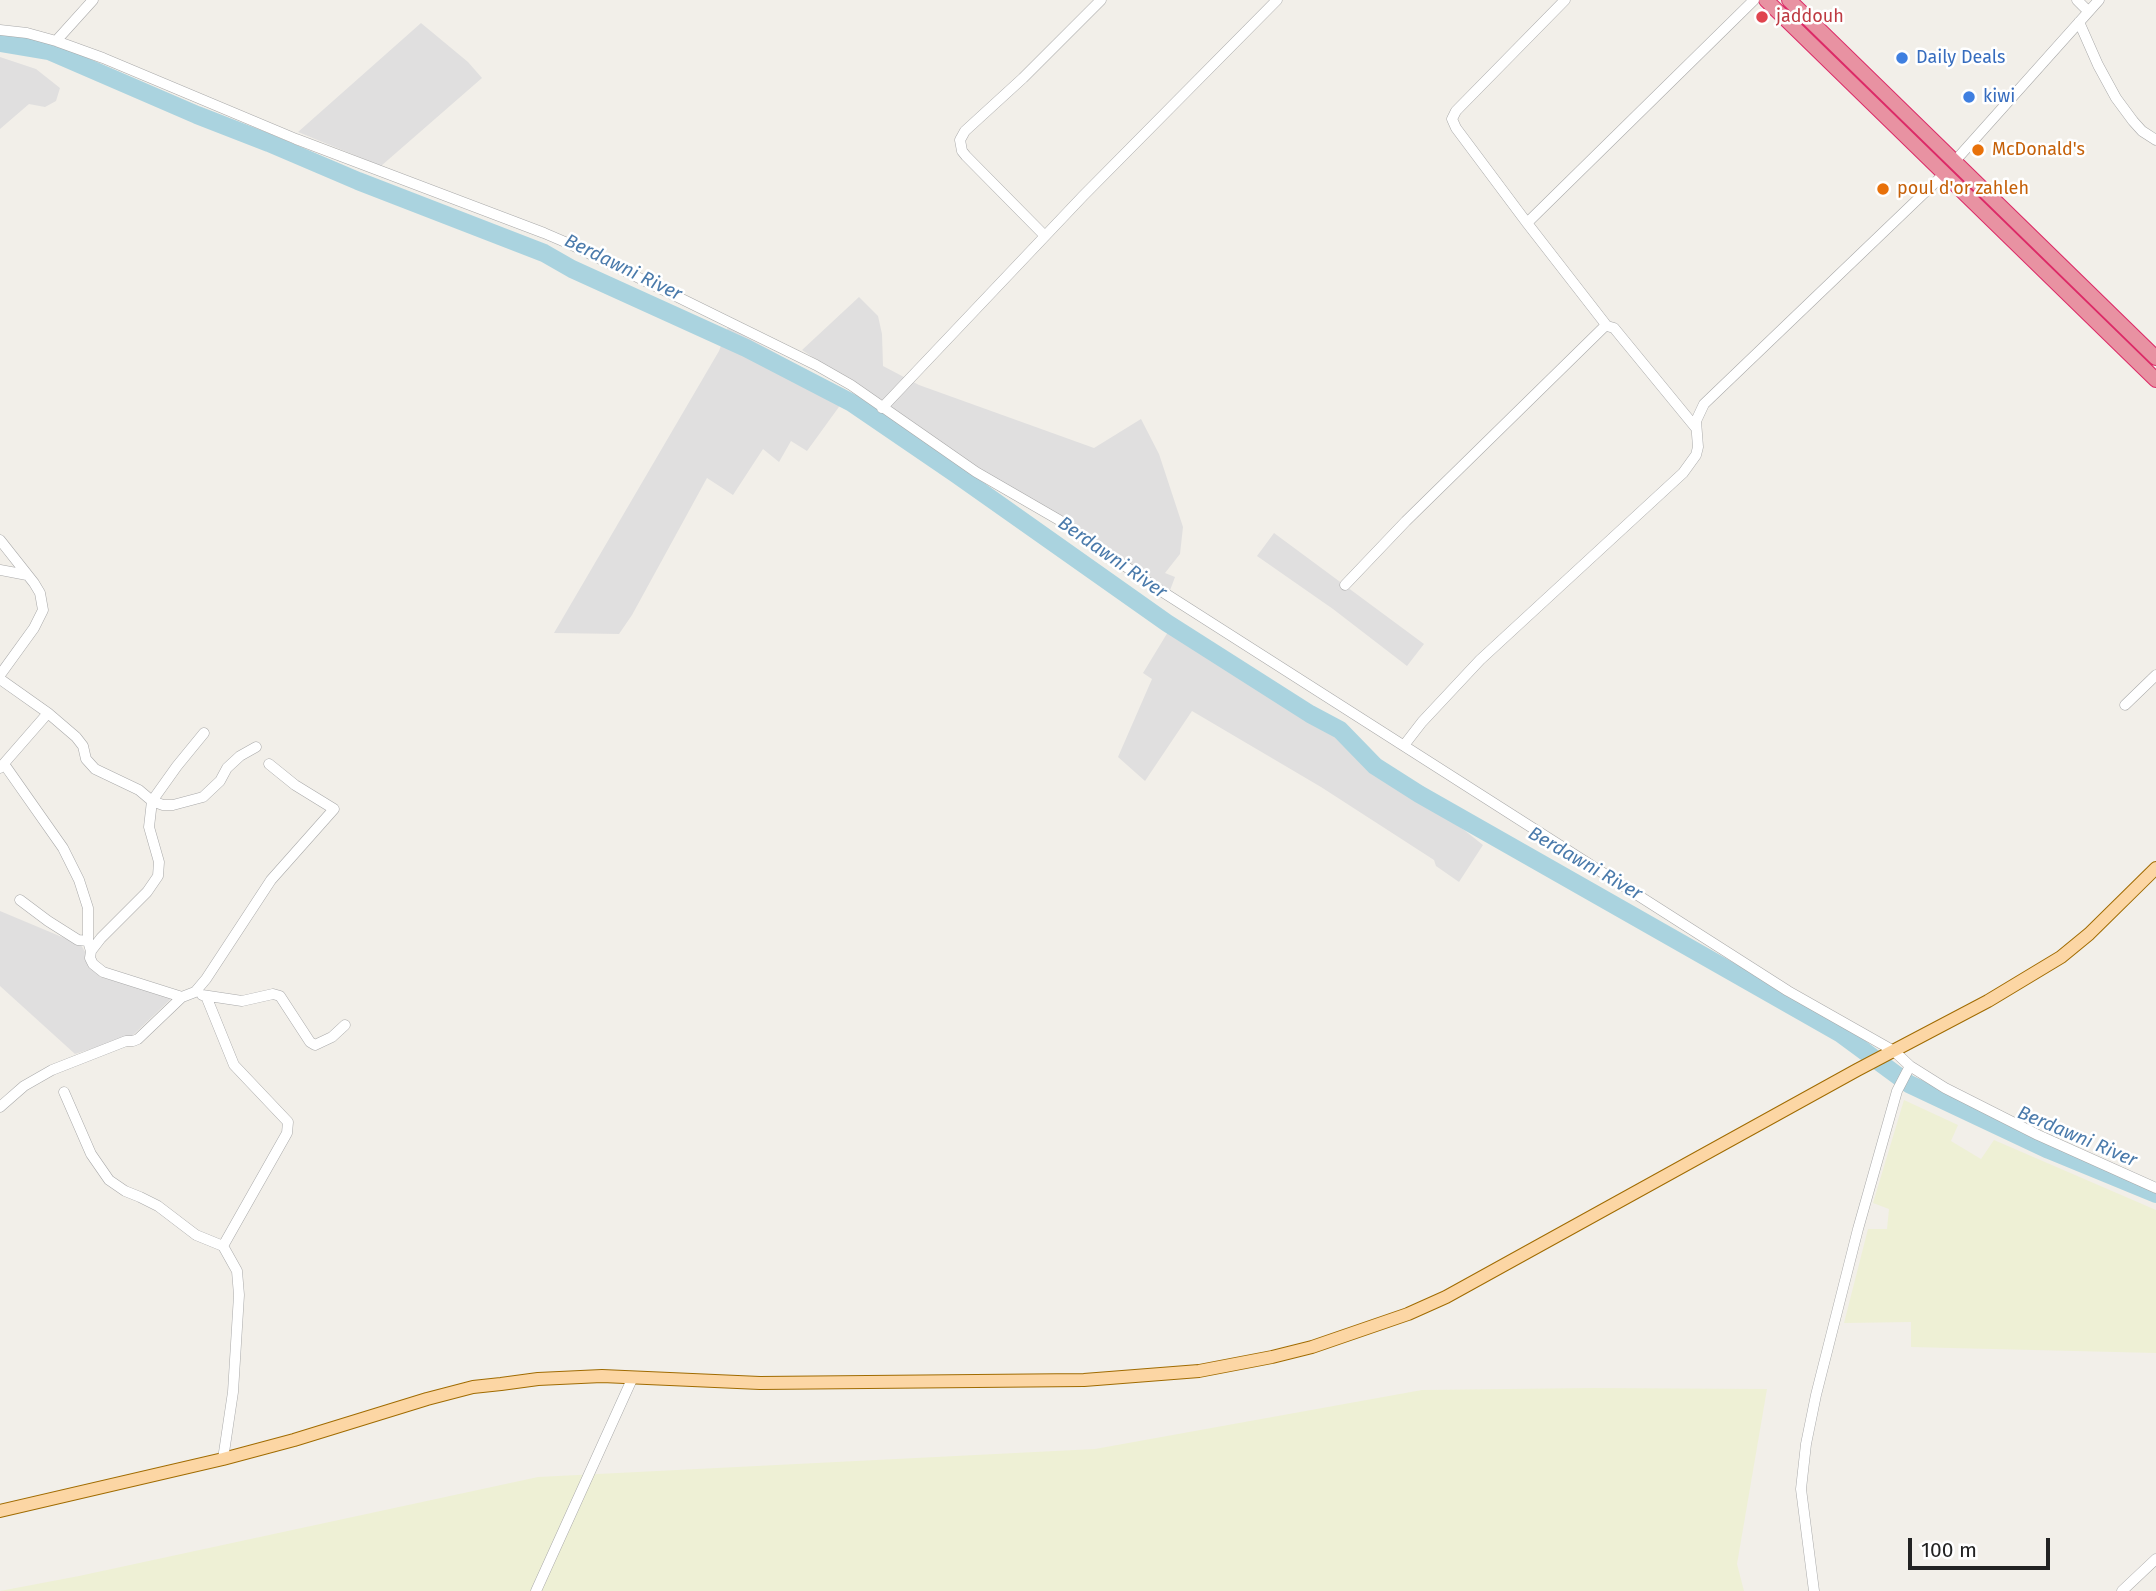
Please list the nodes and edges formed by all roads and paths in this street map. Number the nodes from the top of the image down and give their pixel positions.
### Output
1 (93, 0) edge
2 (1101, 0) edge
3 (1278, 0) edge
4 (1565, 0) edge
5 (1754, 0) edge
6 (1766, 0) edge
7 (1788, 0) edge
8 (2077, 0) edge
9 (2099, 0) edge
10 (2088, 11) junction
11 (2079, 22) junction
12 (0, 30) edge
13 (57, 41) junction
14 (2156, 140) edge
15 (1955, 161) junction
16 (1944, 174) junction
17 (1527, 223) junction
18 (1045, 236) junction
19 (1607, 326) junction
20 (2156, 358) edge
21 (2156, 380) edge
22 (882, 408) junction
23 (1697, 428) junction
24 (0, 540) edge
25 (0, 570) edge
26 (27, 575) junction
27 (1345, 585) dead end
28 (2156, 676) edge
29 (0, 677) edge
30 (2124, 705) dead end
31 (48, 713) junction
32 (204, 733) dead end
33 (1405, 744) junction
34 (256, 747) dead end
35 (269, 764) dead end
36 (2, 766) edge
37 (152, 801) junction
38 (2156, 868) edge
39 (20, 900) dead end
40 (90, 946) junction
41 (195, 992) junction
42 (205, 996) junction
43 (182, 997) junction
44 (345, 1025) dead end
45 (1889, 1053) junction
46 (1907, 1071) junction
47 (64, 1092) dead end
48 (0, 1107) edge
49 (2156, 1188) edge
50 (223, 1246) junction
51 (633, 1377) junction
52 (222, 1459) junction
53 (0, 1511) edge
54 (2156, 1559) edge
55 (536, 1591) edge
56 (1814, 1591) edge
57 (2122, 1591) edge

1 - 13 street
2 - 18 street
3 - 18 street
4 - 17 street
5 - 17 street
6 - 16 highway
7 - 15 highway
8 - 10 street
9 - 10 street
10 - 11 street
11 - 14 street
11 - 15 street
12 - 13 street
13 - 22 street
15 - 20 highway
16 - 21 highway
16 - 23 street
17 - 19 street
18 - 22 street
19 - 23 street
19 - 27 street
22 - 33 street
23 - 33 street
24 - 26 street
25 - 26 street
26 - 29 street
28 - 30 street
29 - 31 street
31 - 36 street
31 - 37 street
32 - 37 street
33 - 45 street
34 - 37 street
35 - 41 street
36 - 40 street
37 - 40 street
38 - 45 main road
39 - 40 street
40 - 43 street
41 - 42 street
41 - 43 street
42 - 44 street
42 - 50 street
43 - 48 street
45 - 46 street
45 - 51 main road
46 - 49 street
46 - 56 street
47 - 50 street
50 - 52 street
51 - 52 main road
51 - 55 street
52 - 53 main road
54 - 57 street

